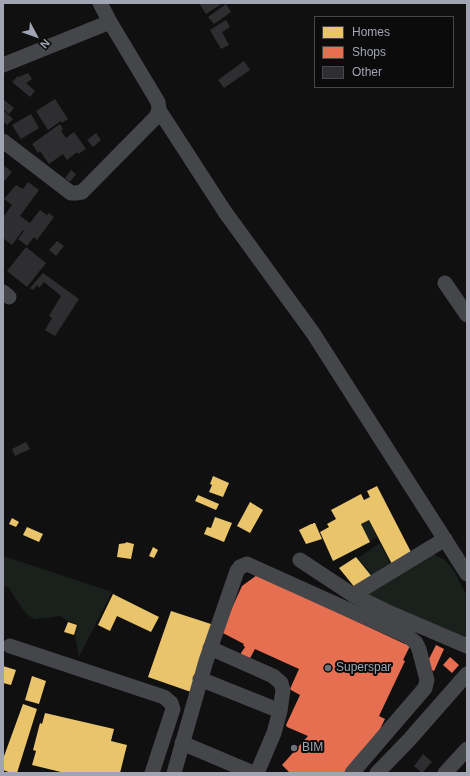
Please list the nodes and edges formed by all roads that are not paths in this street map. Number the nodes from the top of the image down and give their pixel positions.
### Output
1 (100, 3) edge
2 (110, 22) junction
3 (3, 65) edge
4 (159, 110) junction
5 (3, 141) edge
6 (445, 283) dead end
7 (467, 314) edge
8 (445, 539) junction
9 (300, 560) dead end
10 (467, 574) edge
11 (353, 595) junction
12 (10, 646) dead end
13 (467, 646) edge
14 (210, 648) junction
15 (467, 674) edge
16 (200, 679) junction
17 (280, 711) junction
18 (182, 744) junction
19 (467, 750) edge
20 (152, 773) edge
21 (174, 773) edge
22 (253, 773) edge
23 (257, 773) edge
24 (352, 773) edge
25 (377, 773) edge
26 (445, 773) edge

1 - 2 street
2 - 3 street
2 - 4 street
4 - 5 street
4 - 8 street
6 - 7 street
8 - 10 street
8 - 11 street
9 - 11 street
11 - 13 street
12 - 20 street
14 - 16 street
14 - 17 street
14 - 24 street
15 - 25 street
16 - 17 street
16 - 18 street
17 - 23 street
18 - 21 street
18 - 22 street
19 - 26 street

